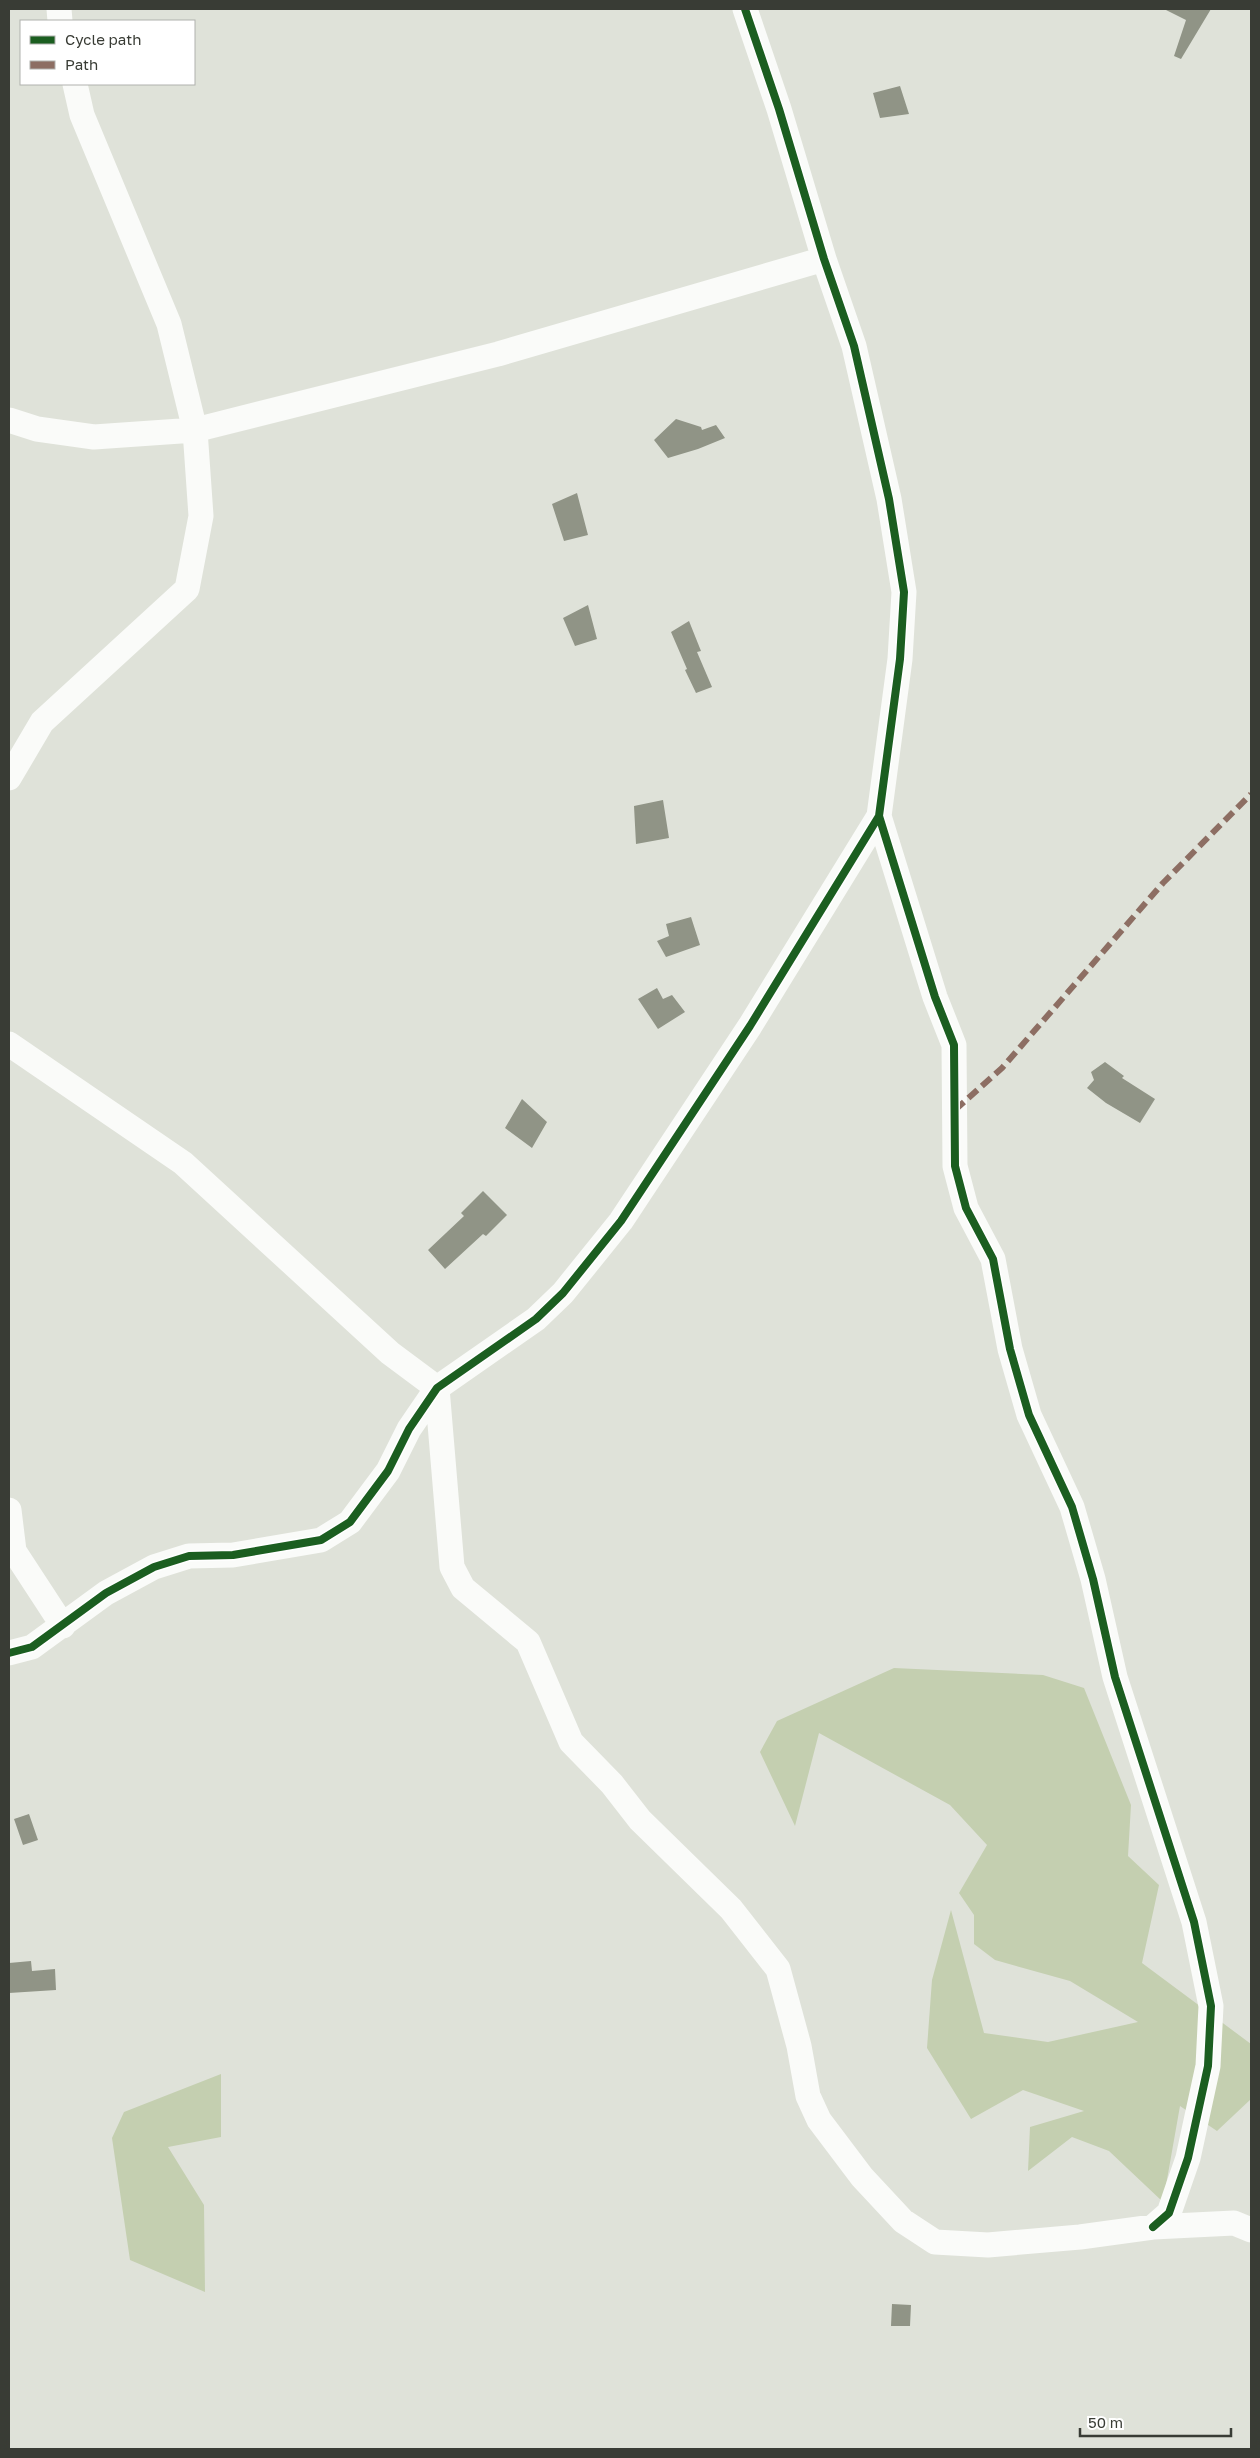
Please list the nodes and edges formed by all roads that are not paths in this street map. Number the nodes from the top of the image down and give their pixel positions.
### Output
1 (745, 9) edge
2 (75, 85) edge
3 (824, 259) junction
4 (9, 420) edge
5 (196, 430) junction
6 (9, 778) edge
7 (879, 816) junction
8 (9, 1044) edge
9 (437, 1388) junction
10 (9, 1510) edge
11 (11, 1551) edge
12 (63, 1626) junction
13 (9, 1653) edge
14 (1154, 2227) junction
15 (1251, 2230) edge

1 - 3 street
2 - 5 street
3 - 5 street
3 - 7 street
4 - 5 street
5 - 6 street
7 - 9 street
7 - 14 street
8 - 9 street
9 - 12 street
9 - 14 street
10 - 11 street
11 - 12 street
12 - 13 street
14 - 15 street

